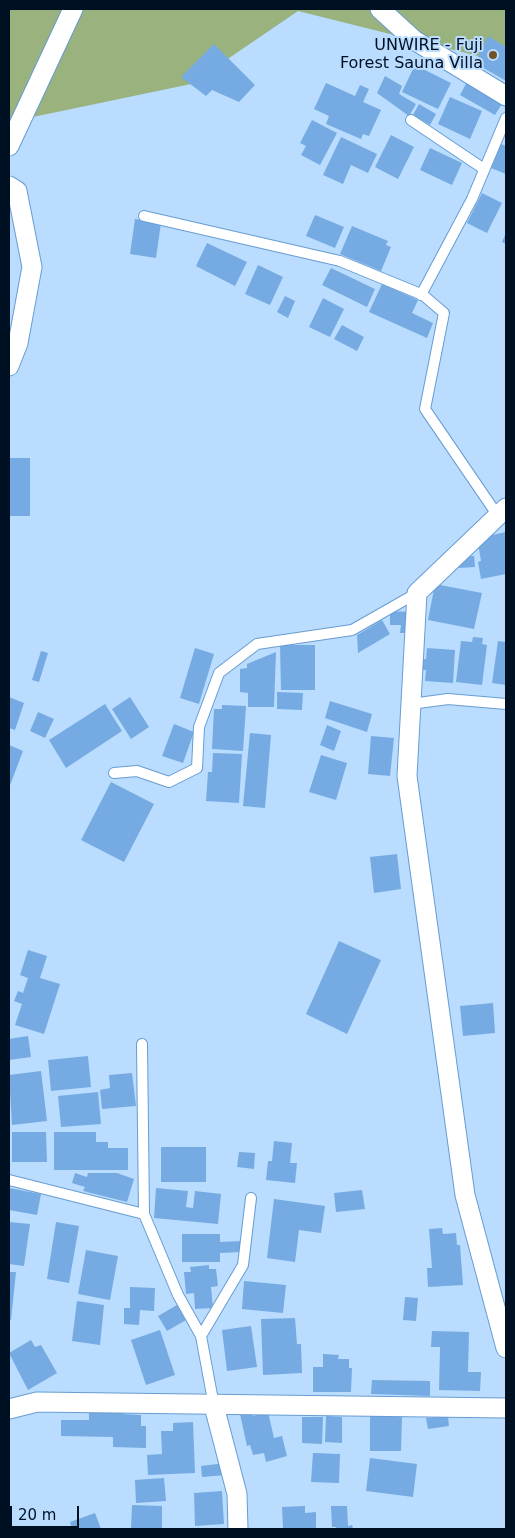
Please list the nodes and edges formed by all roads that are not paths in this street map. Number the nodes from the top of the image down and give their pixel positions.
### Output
1 (73, 9) edge
2 (380, 9) edge
3 (506, 96) edge
4 (506, 118) edge
5 (411, 120) dead end
6 (9, 146) edge
7 (484, 169) junction
8 (9, 186) edge
9 (144, 216) dead end
10 (421, 294) junction
11 (9, 366) edge
12 (502, 512) edge
13 (417, 593) junction
14 (411, 704) junction
15 (506, 704) edge
16 (114, 772) dead end
17 (142, 1044) dead end
18 (9, 1180) edge
19 (251, 1198) dead end
20 (144, 1214) junction
21 (502, 1313) edge
22 (201, 1336) junction
23 (505, 1339) edge
24 (214, 1406) junction
25 (506, 1408) edge
26 (9, 1409) edge
27 (238, 1529) edge

1 - 6 street
2 - 3 street
4 - 7 lane
5 - 7 lane
7 - 10 lane
8 - 11 street
9 - 10 lane
10 - 12 lane
12 - 13 street
13 - 14 street
13 - 16 lane
14 - 15 lane
14 - 21 street
17 - 20 lane
18 - 20 lane
19 - 22 lane
20 - 22 lane
21 - 23 street
22 - 24 lane
24 - 25 street
24 - 26 street
24 - 27 street

